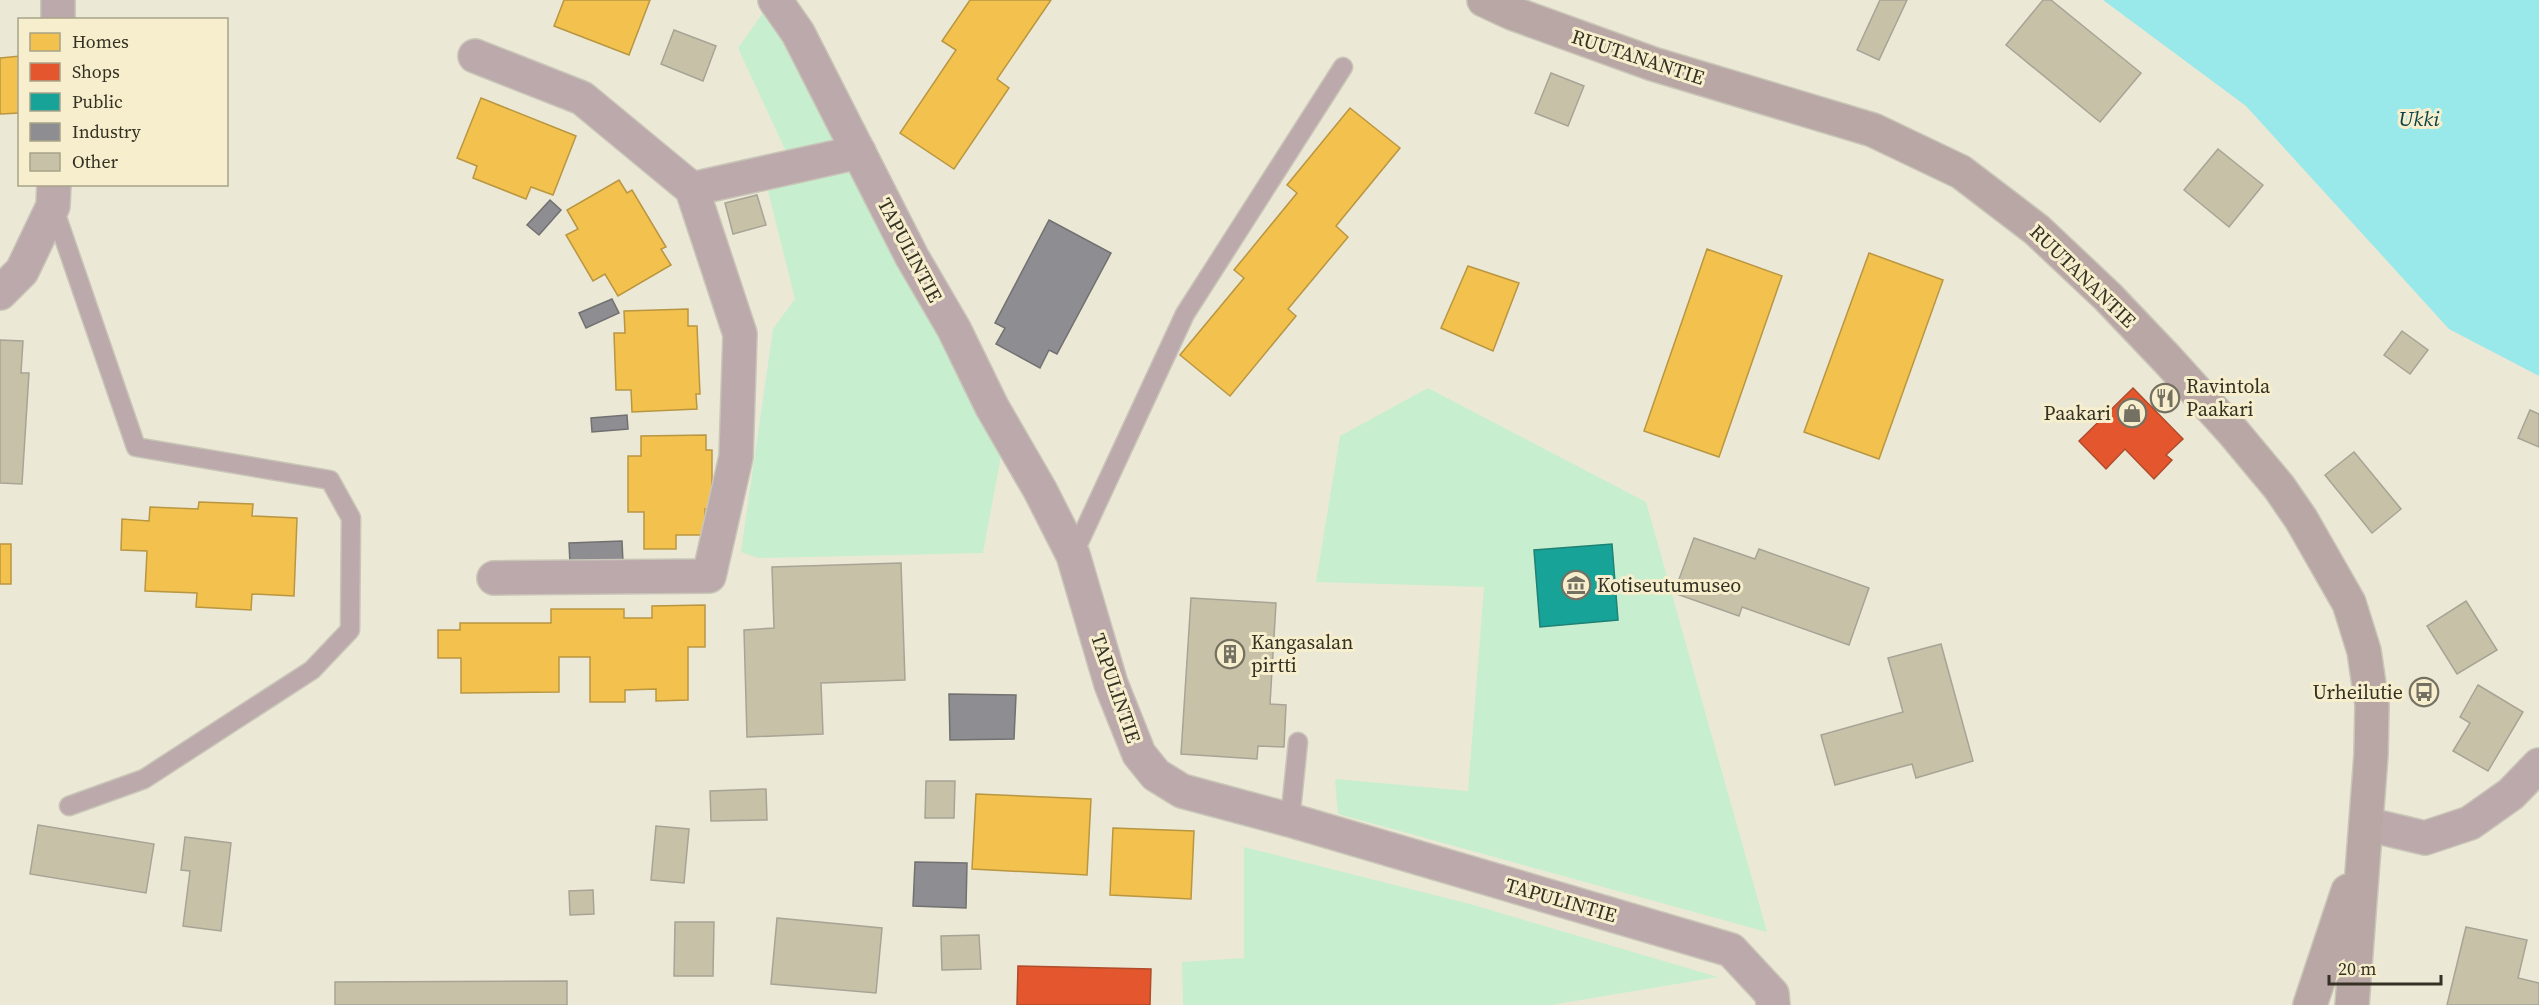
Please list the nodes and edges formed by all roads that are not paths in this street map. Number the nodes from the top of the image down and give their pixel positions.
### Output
1 (58, 0) edge
2 (775, 0) edge
3 (1484, 0) edge
4 (58, 18) edge
5 (475, 56) dead end
6 (1343, 67) dead end
7 (859, 152) junction
8 (692, 189) junction
9 (54, 195) edge
10 (0, 293) edge
11 (1074, 555) junction
12 (494, 578) dead end
13 (1298, 742) dead end
14 (2539, 765) edge
15 (69, 806) dead end
16 (1290, 820) junction
17 (2366, 834) junction
18 (1773, 1005) edge
19 (2310, 1005) edge
20 (2352, 1005) edge

1 - 4 street
2 - 7 street, TAPULINTIE
3 - 17 main road, RUUTANANTIE
5 - 8 street
6 - 11 lane
7 - 8 street
7 - 11 street, TAPULINTIE
8 - 12 street
9 - 10 street
9 - 15 lane
11 - 16 street, TAPULINTIE
13 - 16 lane
14 - 17 street
16 - 18 street, TAPULINTIE
17 - 19 main road
17 - 20 main road

